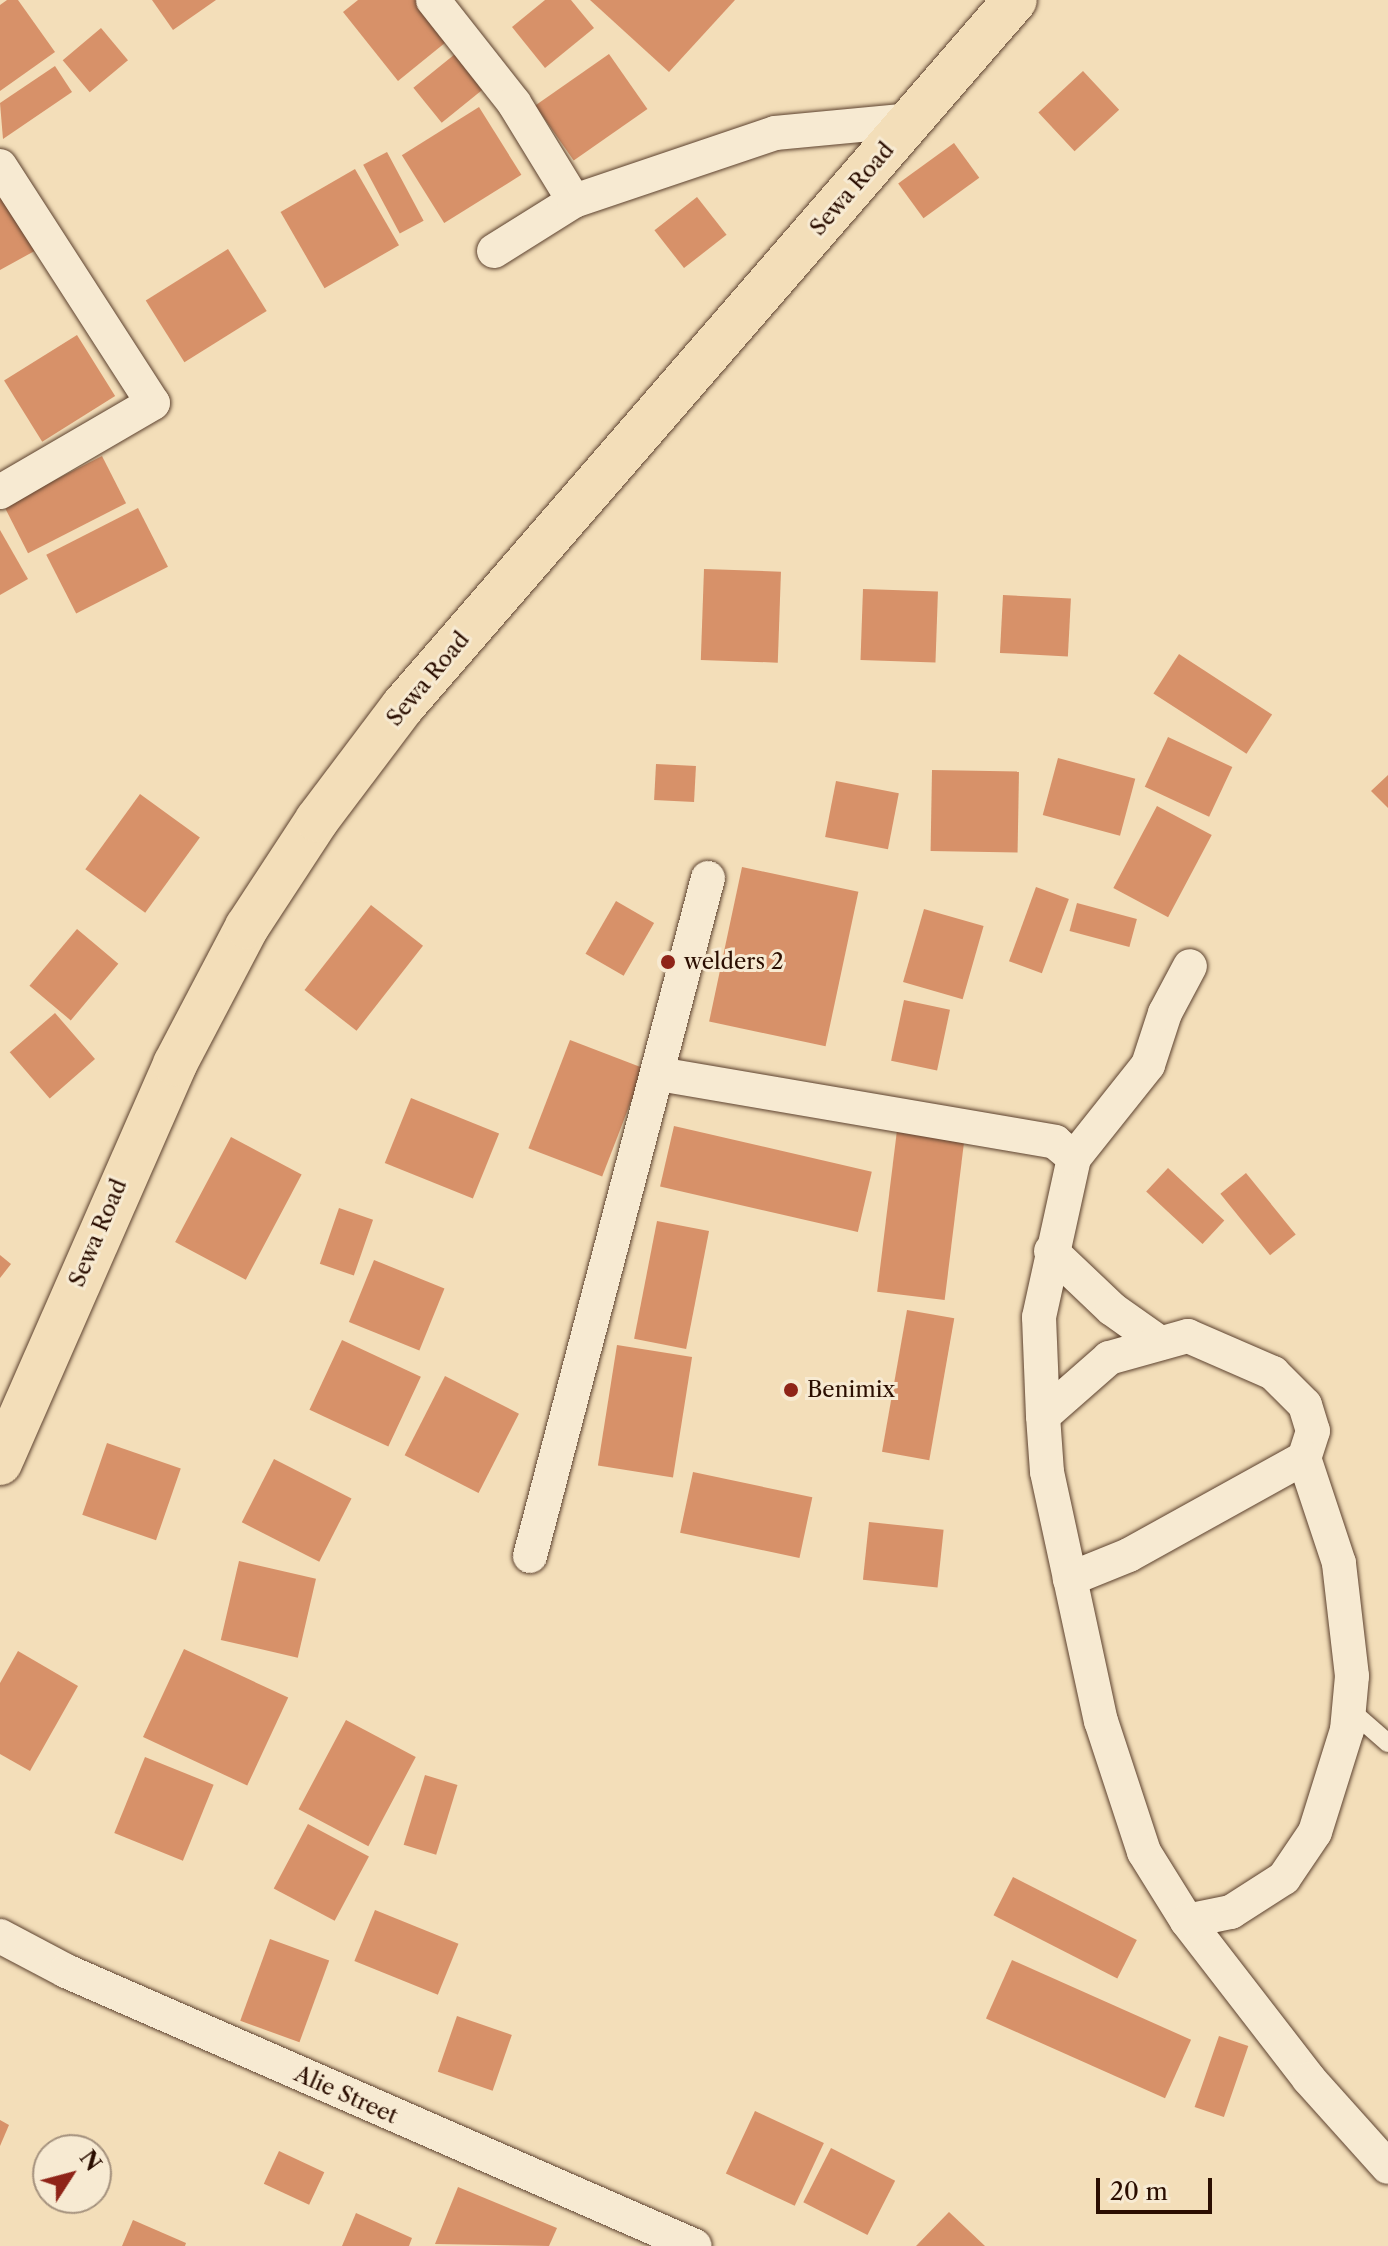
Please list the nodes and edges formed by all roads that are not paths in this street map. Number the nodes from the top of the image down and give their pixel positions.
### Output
1 (433, 0) edge
2 (1015, 0) edge
3 (912, 120) junction
4 (0, 166) edge
5 (574, 201) junction
6 (494, 251) dead end
7 (0, 492) edge
8 (708, 878) dead end
9 (1190, 966) dead end
10 (659, 1074) junction
11 (1074, 1158) junction
12 (1051, 1251) junction
13 (1160, 1343) junction
14 (1043, 1416) junction
15 (1304, 1458) junction
16 (0, 1463) edge
17 (530, 1556) dead end
18 (1070, 1579) junction
19 (1349, 1709) junction
20 (1388, 1743) edge
21 (1187, 1921) junction
22 (0, 1936) edge
23 (1388, 2167) edge
24 (695, 2246) edge

1 - 5 street
2 - 3 main road, Sewa Road
3 - 5 street
3 - 16 main road, Sewa Road
4 - 7 street
5 - 6 street
8 - 10 street
9 - 11 street
10 - 11 street
10 - 17 street
11 - 12 street
12 - 13 street
12 - 14 street
13 - 14 street
13 - 15 street
14 - 18 street
15 - 18 street
15 - 19 street
18 - 21 street
19 - 20 lane
19 - 21 street
21 - 23 street
22 - 24 street, Alie Street

